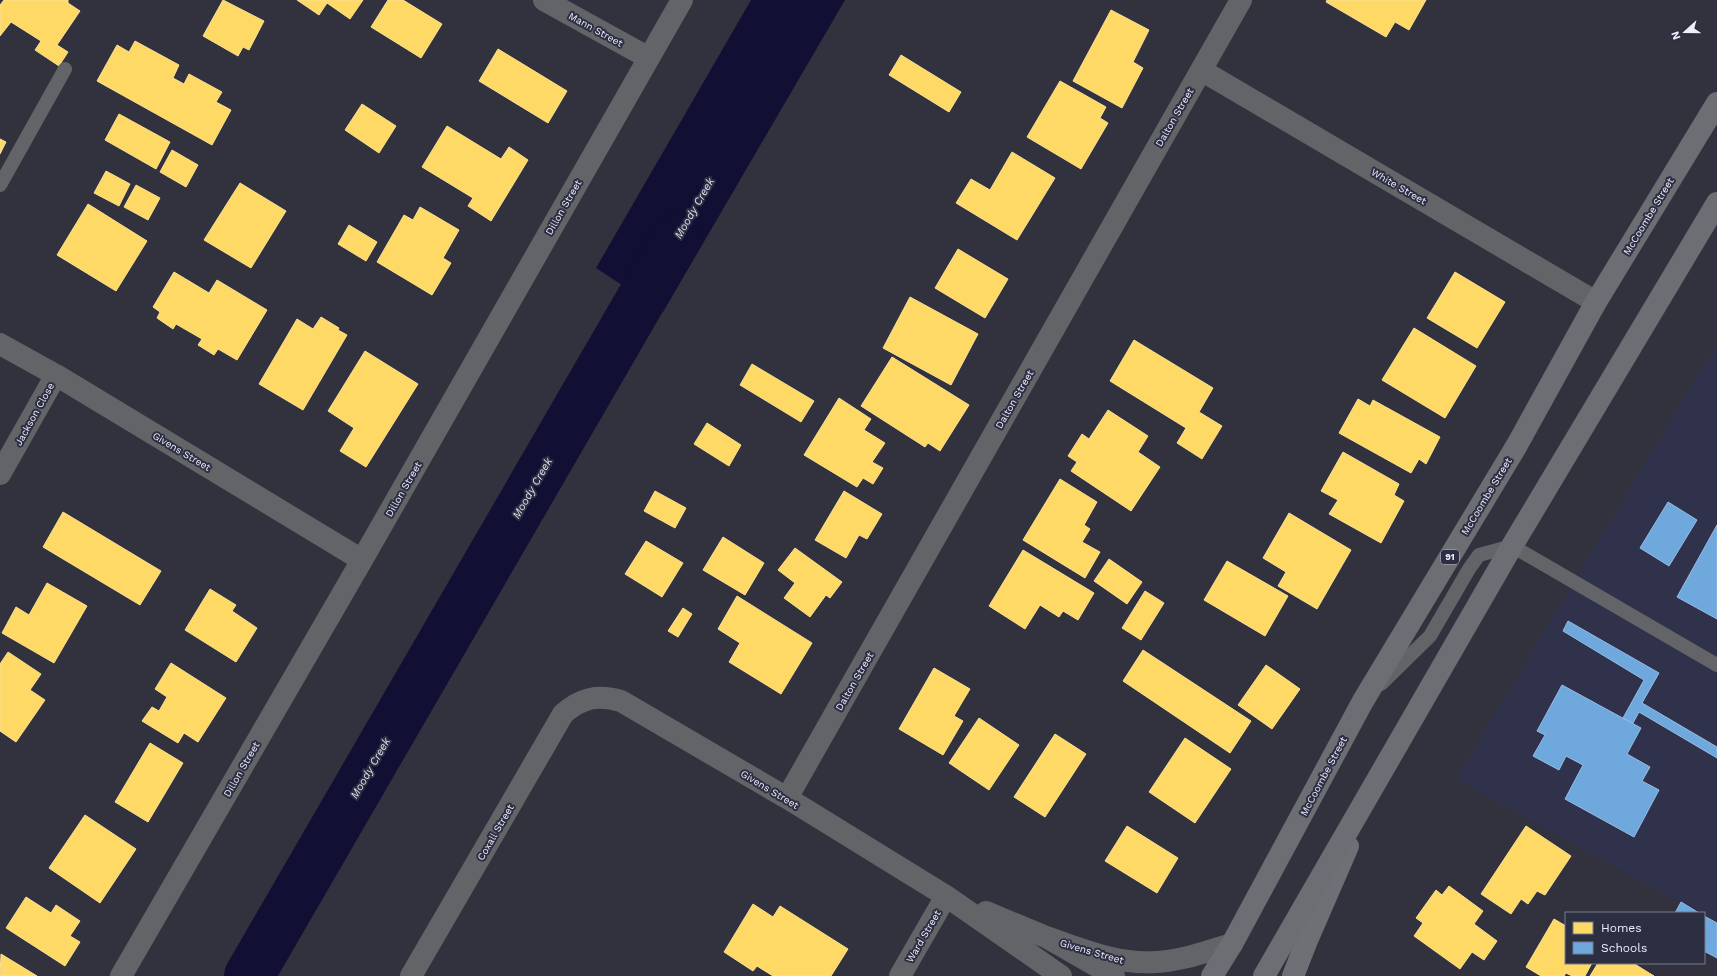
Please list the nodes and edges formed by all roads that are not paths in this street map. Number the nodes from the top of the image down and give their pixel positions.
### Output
1 (544, 0) edge
2 (682, 0) edge
3 (1241, 0) edge
4 (649, 58) junction
5 (65, 70) dead end
6 (1201, 70) junction
7 (1717, 102) edge
8 (0, 185) edge
9 (1717, 203) edge
10 (1596, 302) junction
11 (0, 344) edge
12 (56, 375) junction
13 (0, 474) edge
14 (1512, 546) junction
15 (362, 560) junction
16 (1717, 665) edge
17 (589, 699) joint
18 (1363, 701) junction
19 (1382, 770) junction
20 (787, 798) junction
21 (946, 896) junction
22 (1046, 937) junction
23 (1232, 944) junction
24 (121, 976) edge
25 (411, 976) edge
26 (900, 976) edge
27 (1061, 976) edge
28 (1114, 976) edge
29 (1212, 976) edge
30 (1264, 976) edge
31 (1293, 976) edge

1 - 4 street, Mann Street
2 - 4 street, Dillon Street
3 - 6 street, Dalton Street
4 - 15 street, Dillon Street
5 - 8 lane
6 - 10 street, White Street
6 - 20 street, Dalton Street
7 - 10 main road, McCoombe Street / 91
9 - 14 main road
10 - 18 main road, McCoombe Street / 91
11 - 12 street, Givens Street
12 - 13 street, Jackson Close
12 - 15 street, Givens Street
14 - 16 lane
14 - 18 lane
14 - 19 main road
15 - 24 street, Dillon Street
17 - 20 street, Givens Street
17 - 25 street, Coxall Street
18 - 23 main road, McCoombe Street / 91
19 - 30 main road
19 - 31 street
20 - 21 street, Givens Street
21 - 22 street, Givens Street
21 - 26 street, Ward Street
21 - 27 street, Givens Street
22 - 23 street, Givens Street
22 - 28 street, Givens Street
23 - 29 main road, McCoombe Street / 91

